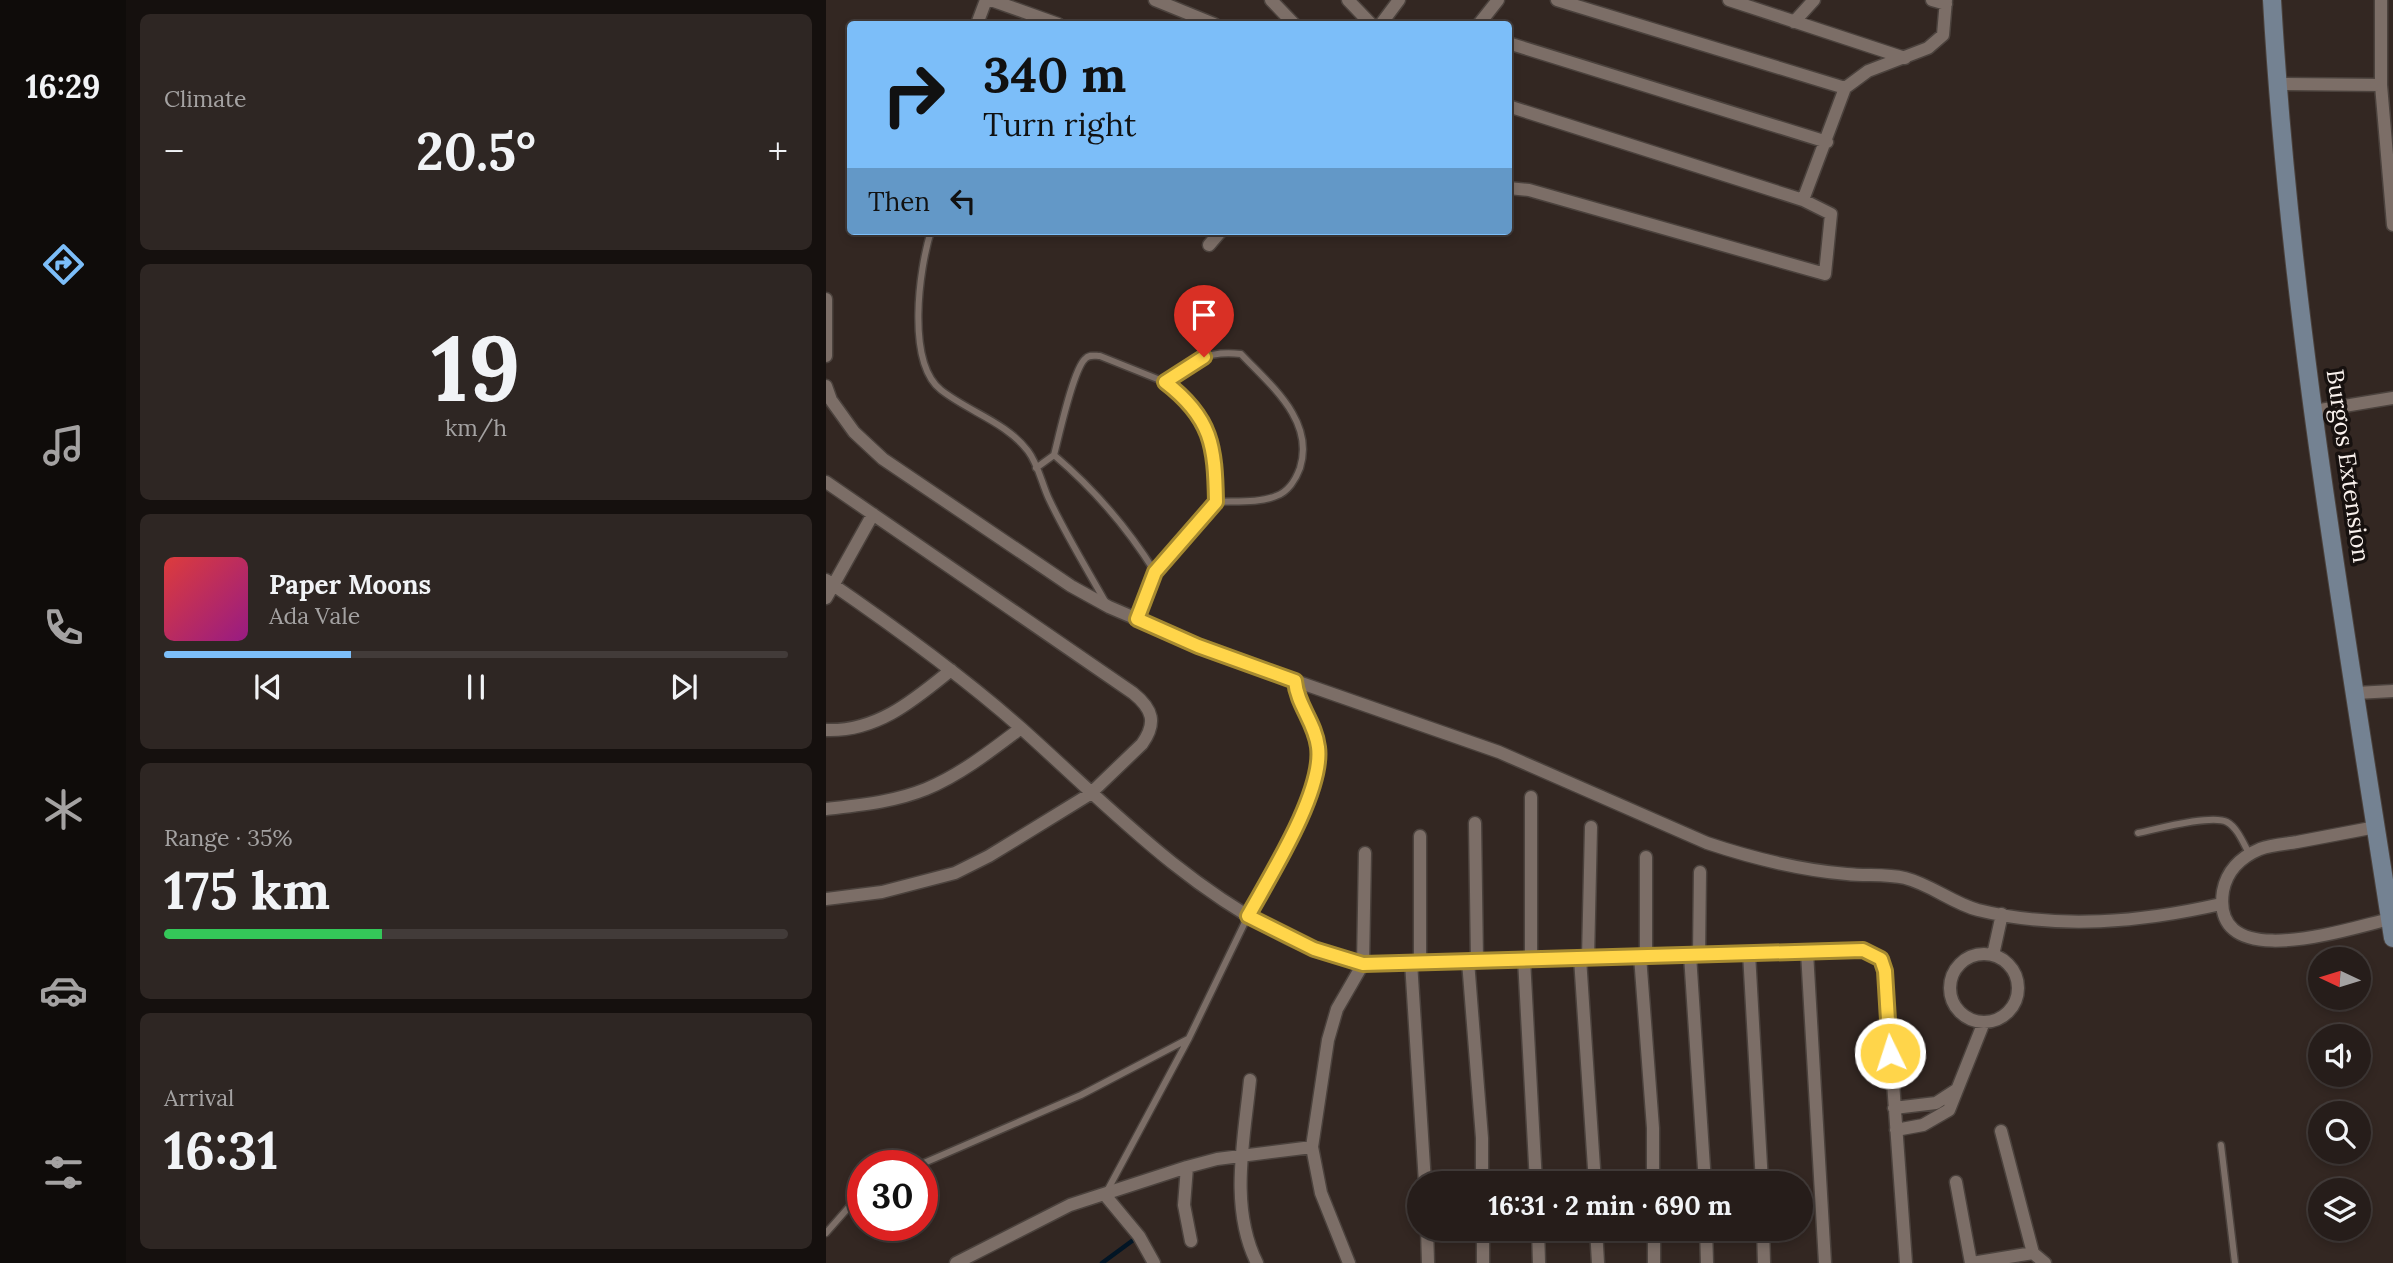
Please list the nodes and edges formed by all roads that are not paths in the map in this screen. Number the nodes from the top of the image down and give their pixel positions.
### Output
1 (989, 0) edge
2 (1155, 0) edge
3 (1271, 0) edge
4 (1348, 0) edge
5 (1399, 0) edge
6 (1498, 0) edge
7 (1557, 0) edge
8 (1729, 0) edge
9 (1814, 0) edge
10 (1931, 0) edge
11 (2272, 0) edge
12 (2381, 0) edge
13 (1946, 2) edge
14 (978, 21) edge
15 (1049, 21) edge
16 (1207, 21) edge
17 (1291, 21) edge
18 (1368, 21) edge
19 (1383, 21) edge
20 (1481, 21) edge
21 (1794, 22) junction
22 (1512, 44) edge
23 (1905, 58) junction
24 (2277, 84) junction
25 (2381, 85) junction
26 (1845, 88) junction
27 (1512, 107) edge
28 (1827, 142) junction
29 (1512, 188) edge
30 (1803, 200) junction
31 (2393, 225) edge
32 (930, 235) edge
33 (1218, 235) edge
34 (1209, 245) dead end
35 (826, 299) edge
36 (826, 356) edge
37 (1165, 382) junction
38 (826, 386) edge
39 (2393, 397) edge
40 (2314, 411) junction
41 (1054, 454) junction
42 (1036, 468) junction
43 (826, 482) edge
44 (1216, 502) junction
45 (873, 514) junction
46 (1155, 572) junction
47 (829, 582) edge
48 (826, 598) edge
49 (1109, 607) junction
50 (1137, 619) junction
51 (951, 670) junction
52 (1295, 681) junction
53 (2393, 691) edge
54 (2356, 693) junction
55 (1021, 728) junction
56 (826, 730) edge
57 (1090, 794) junction
58 (1531, 797) dead end
59 (826, 809) edge
60 (1475, 822) dead end
61 (1591, 827) dead end
62 (2376, 827) junction
63 (2138, 833) dead end
64 (1420, 836) dead end
65 (1365, 853) dead end
66 (2250, 855) junction
67 (1646, 857) dead end
68 (1700, 872) dead end
69 (826, 899) edge
70 (2221, 904) junction
71 (2002, 914) junction
72 (1248, 916) junction
73 (2390, 919) junction
74 (2393, 938) edge
75 (1807, 952) junction
76 (1749, 953) junction
77 (1694, 955) junction
78 (1993, 955) junction
79 (1643, 956) junction
80 (1584, 958) junction
81 (1527, 959) junction
82 (1473, 961) junction
83 (1416, 962) junction
84 (1363, 964) junction
85 (1984, 1022) junction
86 (1189, 1038) junction
87 (1250, 1080) dead end
88 (1957, 1090) junction
89 (1894, 1108) junction
90 (1896, 1130) junction
91 (2001, 1131) dead end
92 (2221, 1145) dead end
93 (1312, 1147) junction
94 (1243, 1156) junction
95 (938, 1157) edge
96 (1187, 1167) junction
97 (1425, 1171) edge
98 (1482, 1171) edge
99 (1536, 1171) edge
100 (1594, 1171) edge
101 (1653, 1171) edge
102 (1703, 1171) edge
103 (1761, 1171) edge
104 (1956, 1182) dead end
105 (1105, 1195) junction
106 (847, 1209) edge
107 (826, 1233) edge
108 (1191, 1241) dead end
109 (1427, 1241) edge
110 (1483, 1241) edge
111 (1538, 1241) edge
112 (1597, 1241) edge
113 (1654, 1241) edge
114 (1706, 1241) edge
115 (1763, 1241) edge
116 (2033, 1253) junction
117 (956, 1263) edge
118 (1154, 1263) edge
119 (1257, 1263) edge
120 (1349, 1263) edge
121 (1428, 1263) edge
122 (1483, 1263) edge
123 (1539, 1263) edge
124 (1598, 1263) edge
125 (1654, 1263) edge
126 (1707, 1263) edge
127 (1764, 1263) edge
128 (1825, 1263) edge
129 (1906, 1263) edge
130 (1972, 1263) edge
131 (2045, 1263) edge
132 (2235, 1263) edge

1 - 14 street
1 - 15 street
2 - 16 street
3 - 17 street
4 - 18 street
5 - 19 street
6 - 20 street
7 - 26 street
8 - 21 street
9 - 21 street
10 - 13 street
11 - 24 main road, Burgos Extension
12 - 25 street
13 - 23 street
21 - 23 street
22 - 28 street
23 - 26 street
24 - 25 street
24 - 40 main road, Burgos Extension
25 - 31 street
26 - 28 street
27 - 30 street
28 - 30 street
29 - 30 street
32 - 42 lane
33 - 34 street
35 - 36 street
37 - 41 lane
37 - 44 lane
37 - 44 lane
38 - 49 street
39 - 40 street
40 - 54 main road, Burgos Extension
41 - 42 lane
41 - 46 lane
42 - 49 lane
43 - 45 street
44 - 46 lane
45 - 47 street
45 - 57 street
46 - 50 lane
47 - 48 street
47 - 51 street
49 - 50 street
50 - 52 street
51 - 55 street
51 - 56 street
52 - 71 street
52 - 72 street
53 - 54 street
54 - 62 main road, Burgos Extension
55 - 57 street
55 - 59 street
57 - 69 street
57 - 72 street
58 - 81 street
60 - 82 street
61 - 80 street
62 - 66 street
62 - 73 main road, Burgos Extension
63 - 66 lane
64 - 83 street
65 - 84 street
66 - 70 street
67 - 79 street
68 - 77 street
70 - 71 street
70 - 73 street
71 - 78 street
72 - 84 street
72 - 86 lane
73 - 74 main road, Burgos Extension
75 - 76 street
75 - 89 street
75 - 128 street
76 - 77 street
76 - 103 street
77 - 79 street
77 - 102 street
78 - 85 street
78 - 85 street
79 - 80 street
79 - 101 street
80 - 81 street
80 - 100 street
81 - 82 street
81 - 99 street
82 - 83 street
82 - 98 street
83 - 84 street
83 - 97 street
84 - 93 street
85 - 88 street
86 - 95 lane
86 - 105 lane
87 - 94 street
88 - 89 street
88 - 90 street
89 - 90 street
90 - 129 street
91 - 116 street
92 - 132 lane
93 - 94 street
93 - 120 street
94 - 96 street
94 - 119 street
96 - 105 street
96 - 108 street
104 - 130 street
105 - 117 street
105 - 118 street
106 - 107 lane
109 - 121 street
110 - 122 street
111 - 123 street
112 - 124 street
113 - 125 street
114 - 126 street
115 - 127 street
116 - 130 street
116 - 131 street

